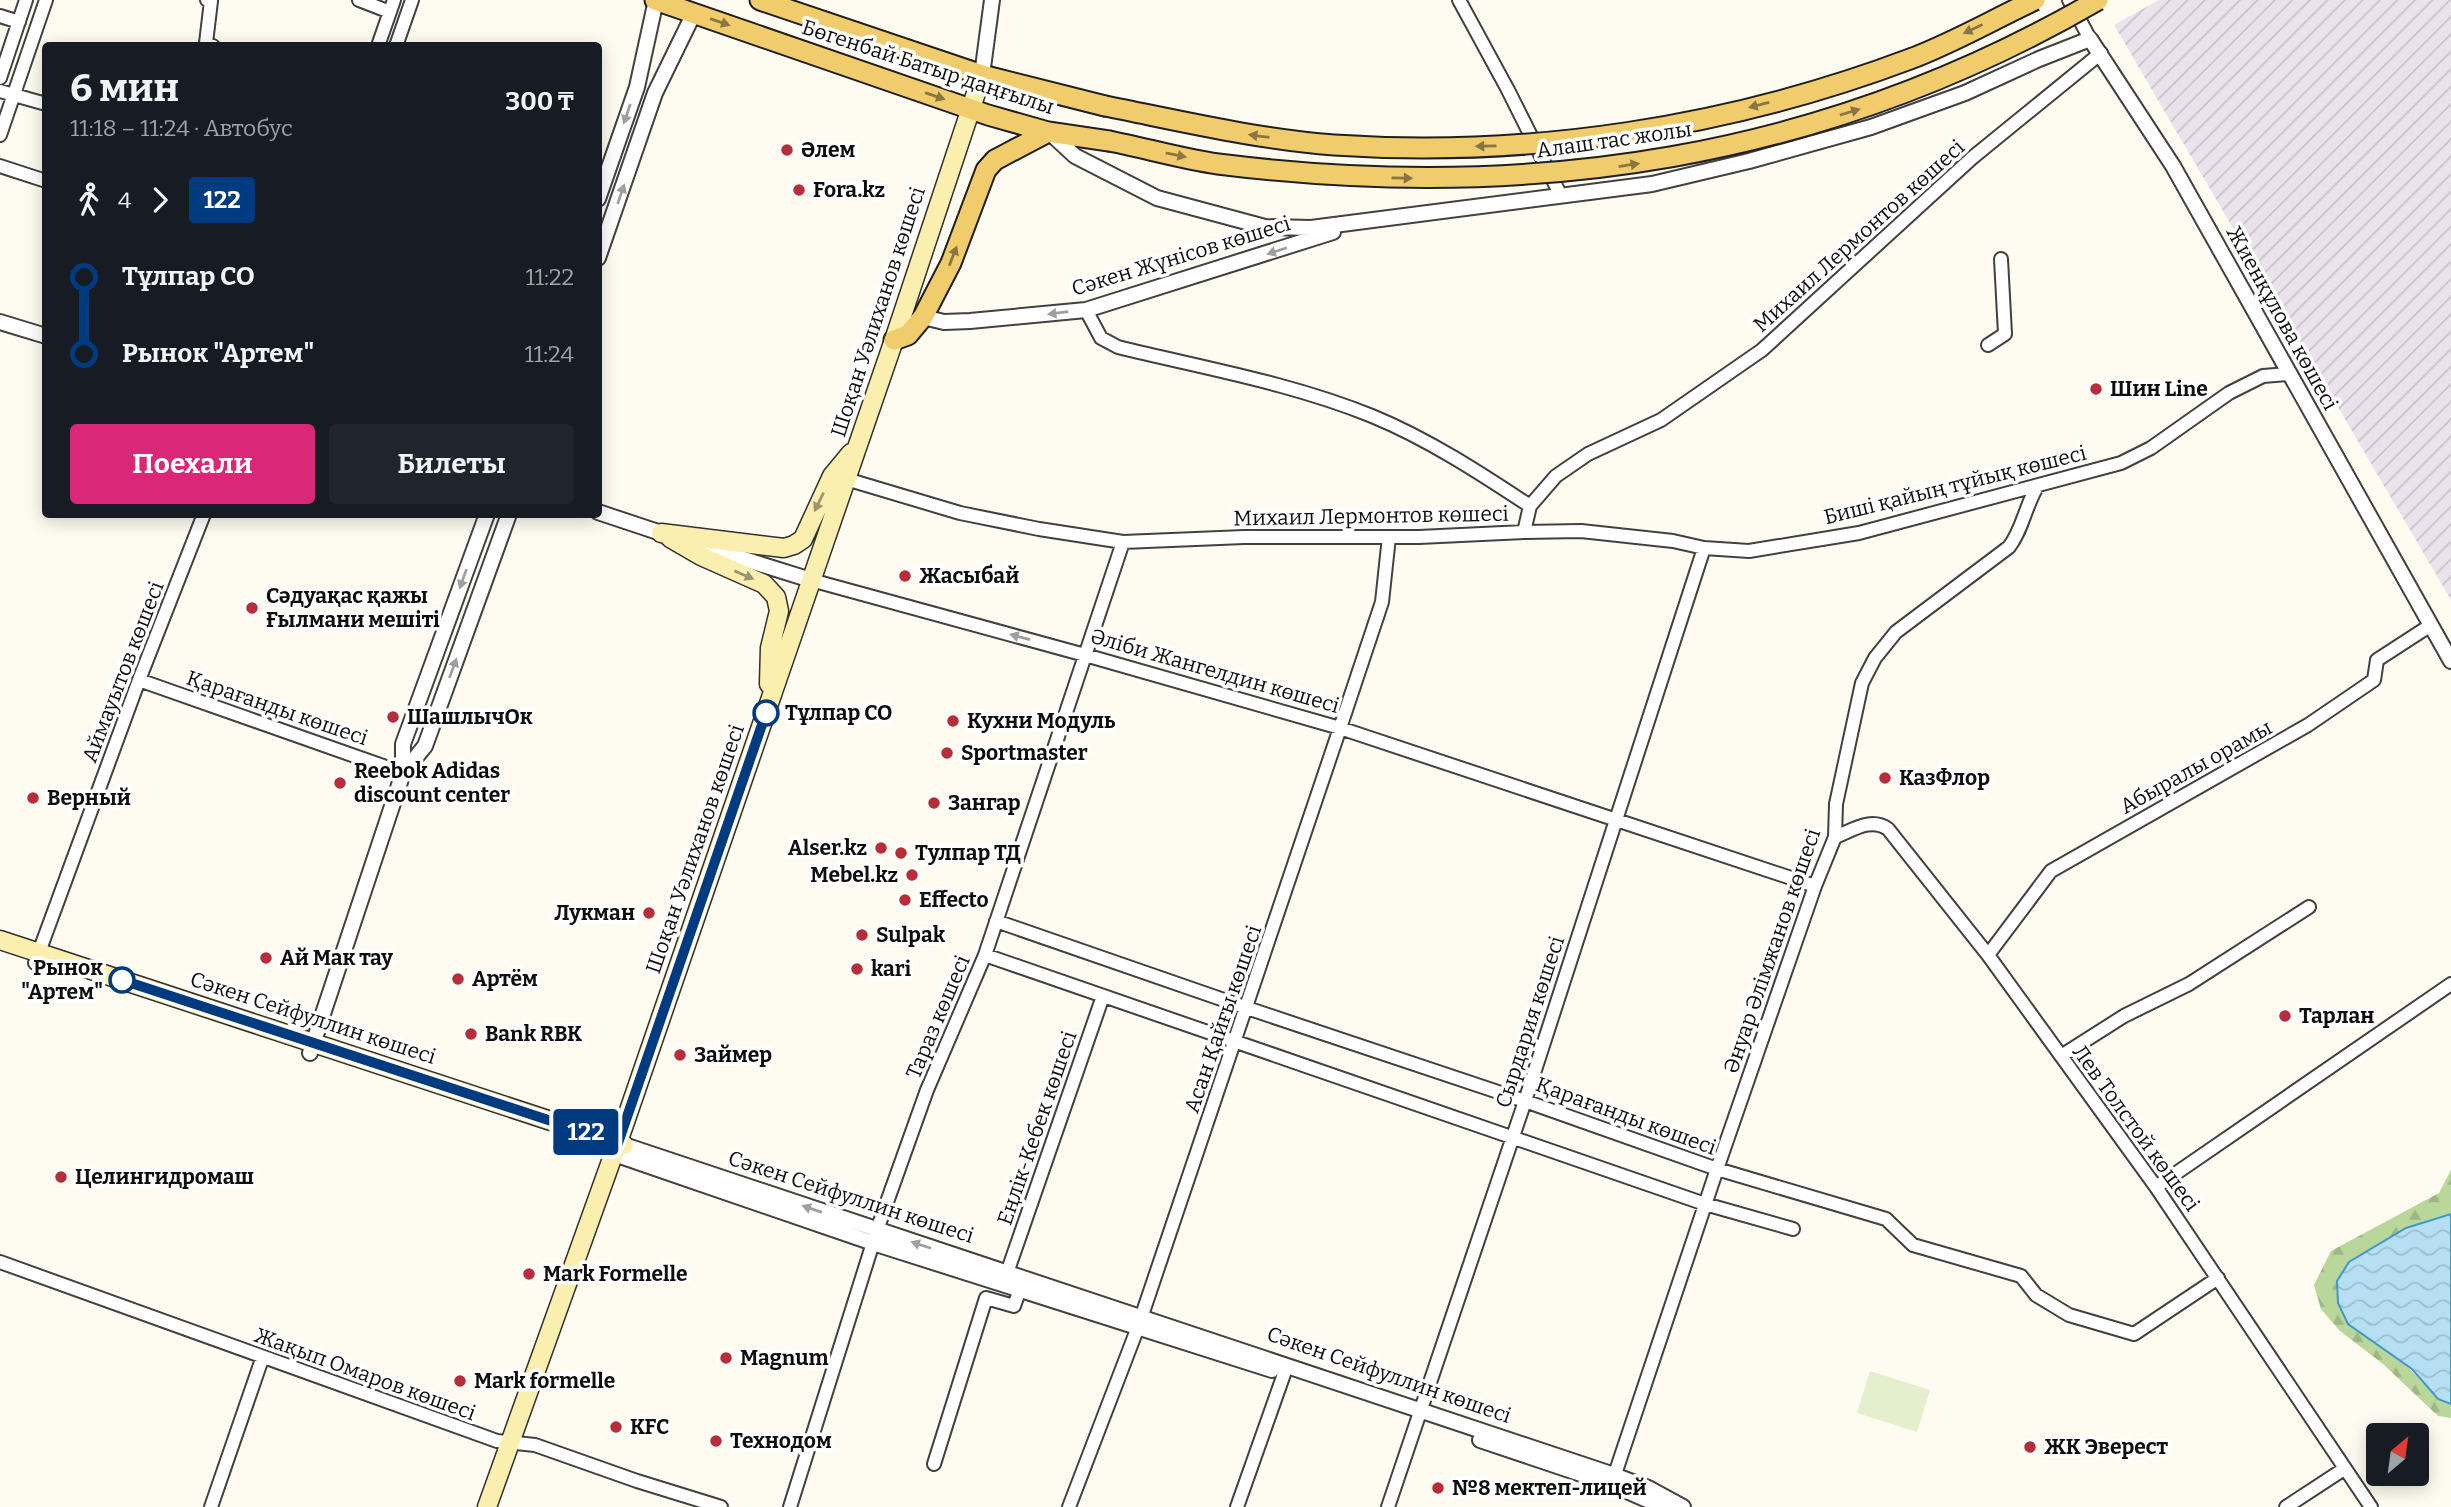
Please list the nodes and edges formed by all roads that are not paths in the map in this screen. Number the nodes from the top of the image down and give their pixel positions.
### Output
1 (26, 0) edge
2 (46, 0) edge
3 (207, 0) edge
4 (359, 0) edge
5 (412, 0) edge
6 (656, 0) edge
7 (760, 0) edge
8 (992, 0) edge
9 (1459, 0) edge
10 (2035, 0) edge
11 (2068, 0) edge
12 (2098, 0) edge
13 (392, 6) edge
14 (694, 13) junction
15 (0, 16) edge
16 (19, 22) junction
17 (2090, 39) junction
18 (206, 42) edge
19 (379, 42) edge
20 (397, 42) edge
21 (2101, 53) junction
22 (982, 75) junction
23 (0, 78) edge
24 (637, 87) junction
25 (0, 91) edge
26 (656, 93) junction
27 (13, 94) junction
28 (42, 103) edge
29 (1105, 106) joint
30 (970, 108) junction
31 (1048, 132) junction
32 (0, 135) edge
33 (1109, 141) joint
34 (0, 166) edge
35 (42, 180) edge
36 (602, 188) edge
37 (1561, 196) junction
38 (1365, 222) junction
39 (602, 247) edge
40 (2000, 259) dead end
41 (1086, 310) junction
42 (923, 317) junction
43 (0, 322) edge
44 (42, 335) edge
45 (894, 340) junction
46 (1988, 345) dead end
47 (2289, 374) junction
48 (857, 446) junction
49 (846, 479) junction
50 (2038, 485) junction
51 (1530, 506) junction
52 (602, 513) edge
53 (202, 518) edge
54 (486, 518) edge
55 (508, 518) edge
56 (1524, 532) junction
57 (661, 533) junction
58 (1389, 537) junction
59 (1123, 542) junction
60 (1704, 548) junction
61 (811, 580) junction
62 (2431, 625) junction
63 (1085, 655) junction
64 (2451, 661) edge
65 (139, 680) junction
66 (769, 704) junction
67 (1340, 728) junction
68 (403, 773) junction
69 (1616, 821) junction
70 (1835, 837) junction
71 (1815, 886) junction
72 (2309, 907) dead end
73 (996, 921) junction
74 (0, 940) edge
75 (0, 951) edge
76 (985, 955) junction
77 (1988, 955) junction
78 (37, 958) junction
79 (2451, 984) edge
80 (1103, 996) junction
81 (1247, 1009) junction
82 (1236, 1042) junction
83 (312, 1048) junction
84 (2061, 1056) junction
85 (1525, 1101) junction
86 (1513, 1138) junction
87 (618, 1147) junction
88 (1717, 1169) junction
89 (2156, 1187) junction
90 (1705, 1204) junction
91 (1793, 1229) dead end
92 (875, 1237) junction
93 (0, 1262) edge
94 (1007, 1273) junction
95 (2218, 1279) junction
96 (1020, 1289) junction
97 (1140, 1322) junction
98 (262, 1359) junction
99 (1284, 1374) junction
100 (1420, 1414) junction
101 (510, 1443) junction
102 (934, 1464) dead end
103 (2344, 1469) junction
104 (1612, 1480) junction
105 (211, 1507) edge
106 (487, 1507) edge
107 (721, 1507) edge
108 (790, 1507) edge
109 (1069, 1507) edge
110 (1237, 1507) edge
111 (1388, 1507) edge
112 (1663, 1507) edge
113 (1683, 1507) edge
114 (2286, 1507) edge
115 (2371, 1507) edge

1 - 16 street
2 - 27 street
3 - 18 street
4 - 13 street
5 - 20 street
6 - 14 main road, Бөгенбай Батыр даңғылы
6 - 24 street
7 - 22 main road, Бөгенбай Батыр даңғылы
8 - 22 street, Шоқан Уәлиханов көшесі
9 - 37 street
10 -> 29 main road, Алаш тас жолы, bridge
11 - 17 street, Жиенқұлова көшесі
33 -> 12 main road, Алаш тас жолы, bridge
13 - 19 street
14 - 26 street
14 -> 30 main road, Бөгенбай Батыр даңғылы
15 - 16 street
16 - 23 street
17 - 21 street, Жиенқұлова көшесі
17 - 37 street
21 - 47 street, Жиенқұлова көшесі
21 - 51 street, Михаил Лермонтов көшесі
22 - 29 main road, Бөгенбай Батыр даңғылы
22 - 30 main road, Шоқан Уәлиханов көшесі
24 - 26 street
24 -> 36 street
25 - 27 street
39 -> 26 street
27 - 28 street
27 - 32 street
30 - 31 main road, Бөгенбай Батыр даңғылы
30 - 45 main road, Шоқан Уәлиханов көшесі
31 - 33 main road, Бөгенбай Батыр даңғылы
31 - 38 street
42 -> 31 main road
34 - 35 street
37 - 38 street
38 -> 41 street, Сәкен Жүнісов көшесі
40 - 46 street
41 -> 42 street, Сәкен Жүнісов көшесі
41 - 51 street
42 - 45 main road
43 - 44 street
45 - 48 main road, Шоқан Уәлиханов көшесі
47 - 50 street, Биші қайың тұйық көшесі
47 - 62 street, Жиенқұлова көшесі
48 - 49 main road, Шоқан Уәлиханов көшесі
48 -> 57 main road
49 - 59 street, Михаил Лермонтов көшесі
49 - 61 main road, Шоқан Уәлиханов көшесі
50 - 60 street, Биші қайың тұйық көшесі
50 - 70 street, Әнуар Әлімжанов көшесі
51 - 56 street, Михаил Лермонтов көшесі
52 - 57 street, Әліби Жангелдин көшесі
53 - 65 street, Аймауытов көшесі
54 -> 68 street
68 -> 55 street
56 - 58 street, Михаил Лермонтов көшесі
56 - 60 street, Биші қайың тұйық көшесі
57 - 61 street, Әліби Жангелдин көшесі
57 -> 66 main road
58 - 59 street, Михаил Лермонтов көшесі
58 - 67 street, Асан Қайғы көшесі
59 - 63 street, Тараз көшесі
60 - 69 street, Сырдария көшесі
63 -> 61 street, Әліби Жангелдин көшесі
61 - 66 main road, Шоқан Уәлиханов көшесі
62 - 64 street, Жиенқұлова көшесі
62 - 77 street, Абыралы орамы
63 - 67 street, Әліби Жангелдин көшесі
63 - 73 street, Тараз көшесі
65 - 68 street, Қарағанды көшесі
65 - 78 street, Аймауытов көшесі
66 - 87 main road, Шоқан Уәлиханов көшесі
67 - 69 street, Әліби Жангелдин көшесі
67 - 81 street, Асан Қайғы көшесі
68 - 83 street
69 - 71 street, Әліби Жангелдин көшесі
69 - 85 street, Сырдария көшесі
70 - 71 street, Әнуар Әлімжанов көшесі
70 - 77 street, Лев Толстой көшесі
71 - 88 street, Әнуар Әлімжанов көшесі
72 - 84 street
73 - 76 street, Тараз көшесі
73 - 81 street, Қарағанды көшесі
74 - 78 main road, Сәкен Сейфуллин көшесі
75 - 78 main road, Сәкен Сейфуллин көшесі
76 - 80 street
76 - 92 street, Тараз көшесі
77 - 84 street, Лев Толстой көшесі
78 - 83 main road, Сәкен Сейфуллин көшесі
79 - 89 street
80 - 82 street
80 - 94 street, Еңлік-Кебек көшесі
81 - 82 street, Асан Қайғы көшесі
81 - 85 street, Қарағанды көшесі
82 - 86 street
82 - 97 street, Асан Қайғы көшесі
83 - 87 main road, Сәкен Сейфуллин көшесі
84 - 89 street, Лев Толстой көшесі
85 - 86 street, Сырдария көшесі
85 - 88 street, Қарағанды көшесі
86 - 90 street
86 - 100 street, Сырдария көшесі
87 - 92 street, Сәкен Сейфуллин көшесі
87 - 101 main road, Шоқан Уәлиханов көшесі
88 - 90 street, Әнуар Әлімжанов көшесі
88 - 95 street, Қарағанды көшесі
89 - 95 street, Лев Толстой көшесі
90 - 91 street
90 - 104 street, Әнуар Әлімжанов көшесі
94 -> 92 street, Сәкен Сейфуллин көшесі
92 - 96 street, Сәкен Сейфуллин көшесі
92 - 108 street, Тараз көшесі
93 - 98 street, Жақып Омаров көшесі
94 - 97 street, Сәкен Сейфуллин көшесі
95 - 103 street, Лев Толстой көшесі
96 - 97 street, Сәкен Сейфуллин көшесі
96 - 102 street
97 - 99 street, Сәкен Сейфуллин көшесі
97 - 100 street, Сәкен Сейфуллин көшесі
97 - 109 street, Асан Қайғы көшесі
98 - 101 street, Жақып Омаров көшесі
98 - 105 street
99 - 100 street, Сәкен Сейфуллин көшесі
99 - 110 street, Сәкен Сейфуллин көшесі
100 - 104 street, Сәкен Сейфуллин көшесі
100 - 111 street, Сырдария көшесі
101 - 106 main road, Шоқан Уәлиханов көшесі
101 - 107 street, Жақып Омаров көшесі
103 - 114 street
103 - 115 street, Лев Толстой көшесі
104 - 112 street, Сәкен Сейфуллин көшесі
104 - 113 street, Сәкен Сейфуллин көшесі

